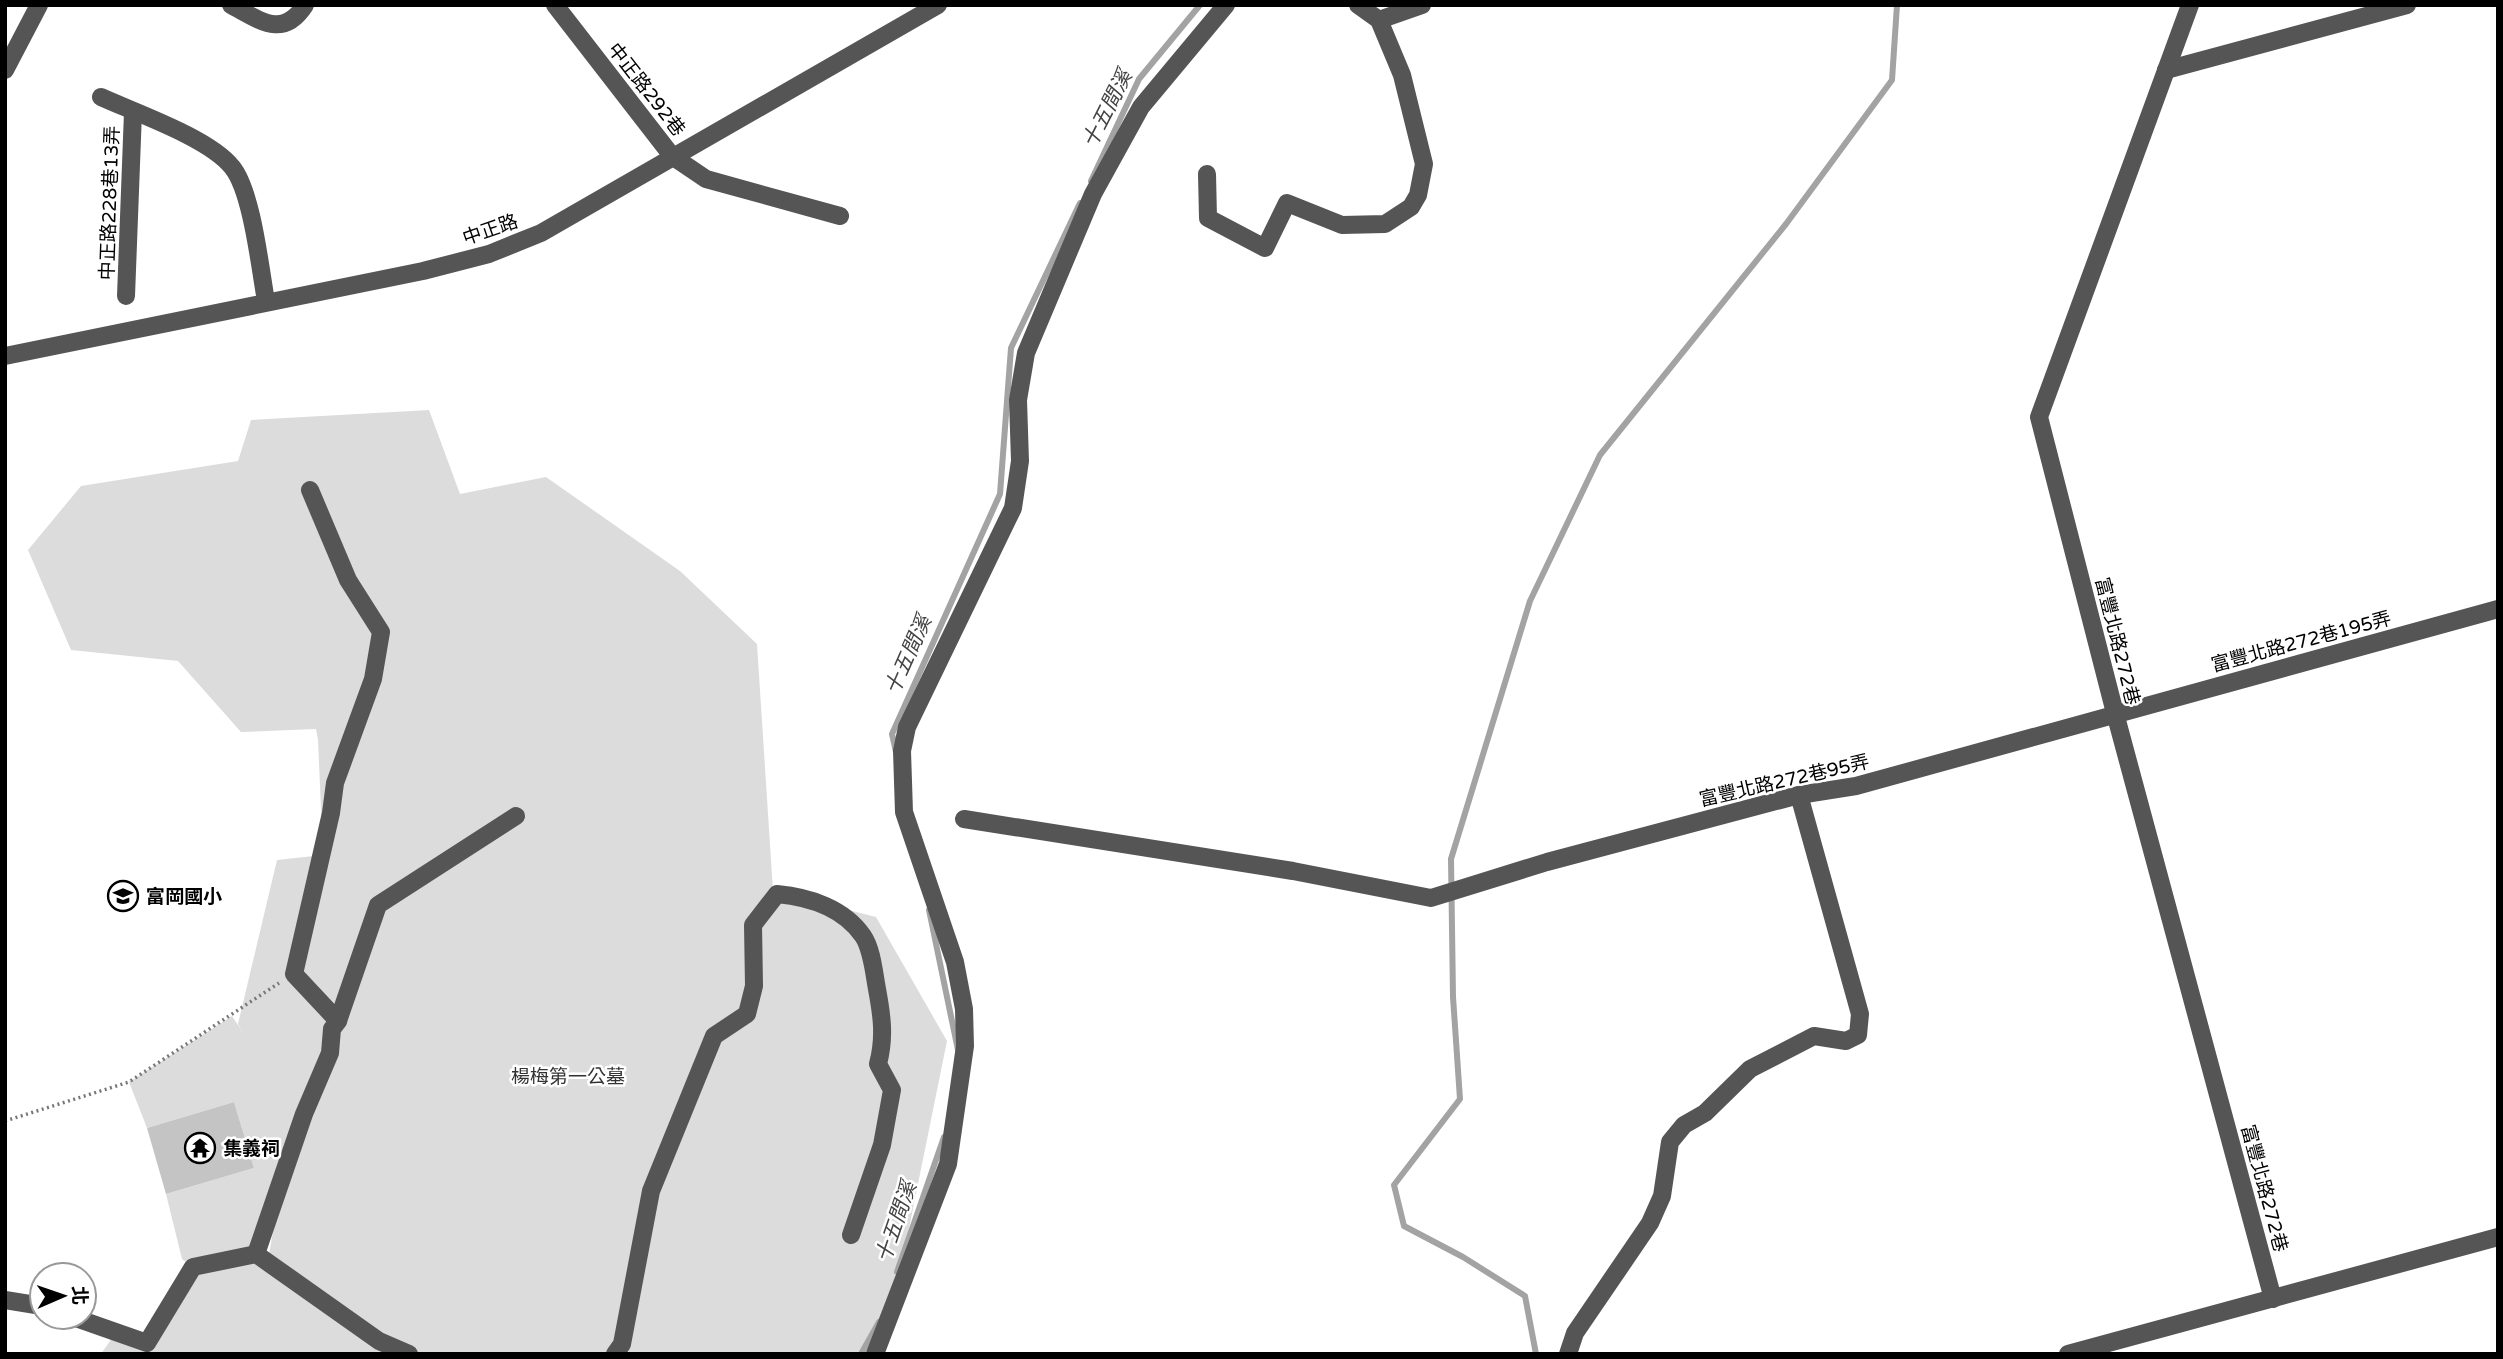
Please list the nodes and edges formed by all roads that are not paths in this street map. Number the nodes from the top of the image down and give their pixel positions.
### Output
1 (40, 5) edge
2 (231, 5) edge
3 (305, 5) edge
4 (555, 5) edge
5 (937, 5) edge
6 (1226, 5) edge
7 (1358, 5) edge
8 (1422, 5) edge
9 (2190, 5) edge
10 (2407, 5) edge
11 (1379, 20) junction
12 (5, 70) edge
13 (2166, 70) junction
14 (101, 97) dead end
15 (133, 111) junction
16 (672, 156) junction
17 (1207, 174) dead end
18 (840, 216) dead end
19 (126, 296) dead end
20 (266, 301) junction
21 (5, 356) edge
22 (310, 489) dead end
23 (2498, 609) edge
24 (2115, 713) junction
25 (1799, 795) junction
26 (516, 816) dead end
27 (964, 819) dead end
28 (338, 1021) junction
29 (851, 1235) dead end
30 (2498, 1237) edge
31 (256, 1254) junction
32 (2273, 1299) junction
33 (5, 1300) edge
34 (28, 1304) edge
35 (98, 1326) edge
36 (409, 1354) edge
37 (615, 1354) edge
38 (875, 1354) edge
39 (1568, 1354) edge
40 (2068, 1354) edge

1 - 12 street
2 - 3 street
4 - 16 street, 中正路292巷
5 - 16 street, 中正路
6 - 38 street
7 - 11 street
8 - 11 street
9 - 13 street, 富豐北路272巷
10 - 13 street
11 - 17 street
13 - 24 street, 富豐北路272巷
14 - 15 street, 中正路228巷13弄
15 - 19 street, 中正路228巷13弄
15 - 20 street, 中正路228巷13弄
16 - 18 street, 中正路292巷
16 - 20 street, 中正路
20 - 21 street, 中正路
22 - 28 street
23 - 24 street, 富豐北路272巷195弄
24 - 25 street, 富豐北路272巷95弄
24 - 32 street, 富豐北路272巷
25 - 27 street, 富豐北路272巷95弄
25 - 39 street
26 - 28 street
28 - 31 street
29 - 37 street
30 - 32 street
31 - 35 street
31 - 36 street
32 - 40 street
33 - 34 street

